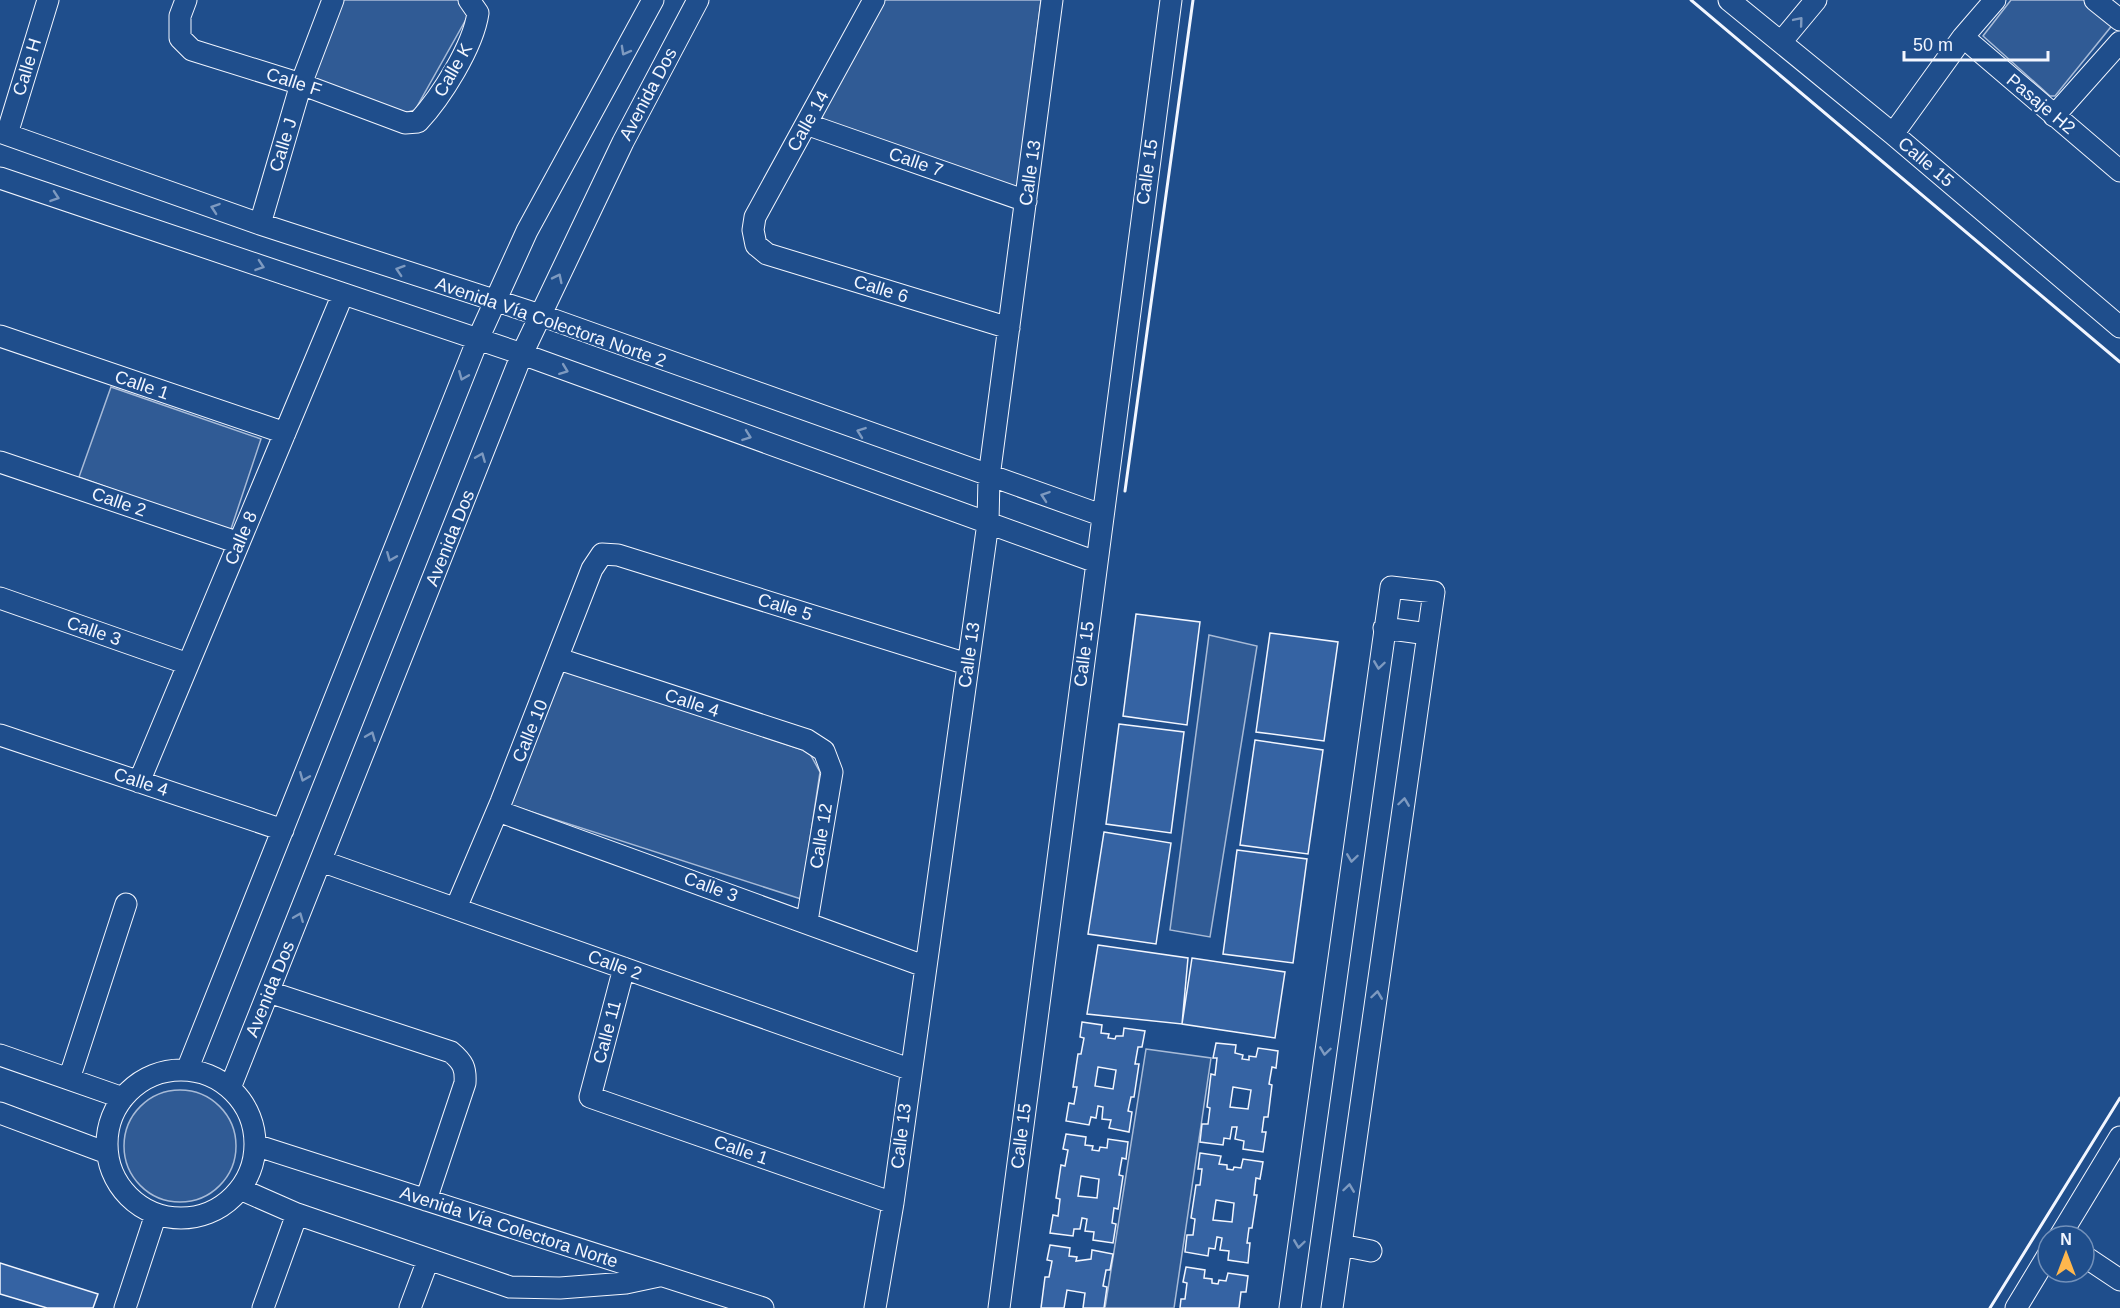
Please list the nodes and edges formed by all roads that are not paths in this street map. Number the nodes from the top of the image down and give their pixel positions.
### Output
1 (186, 0) edge
2 (333, 0) edge
3 (654, 0) edge
4 (698, 0) edge
5 (874, 0) edge
6 (1052, 0) edge
7 (1171, 0) edge
8 (1729, 0) edge
9 (1816, 0) edge
10 (1995, 0) edge
11 (2096, 0) edge
12 (46, 1) edge
13 (473, 7) edge
14 (1756, 8) edge
15 (2120, 20) edge
16 (1963, 37) junction
17 (1781, 42) junction
18 (2120, 42) edge
19 (301, 84) junction
20 (2055, 116) junction
21 (418, 122) joint
22 (806, 124) junction
23 (3, 133) edge
24 (1893, 134) junction
25 (2120, 171) edge
26 (0, 178) edge
27 (1026, 201) junction
28 (260, 224) junction
29 (756, 245) joint
30 (343, 294) junction
31 (495, 302) junction
32 (540, 315) junction
33 (2120, 327) edge
34 (1009, 328) junction
35 (0, 336) edge
36 (478, 339) junction
37 (522, 354) junction
38 (285, 433) junction
39 (0, 462) edge
40 (989, 477) junction
41 (1101, 515) junction
42 (988, 523) junction
43 (239, 543) junction
44 (602, 554) joint
45 (1096, 562) junction
46 (0, 598) edge
47 (1384, 628) junction
48 (1428, 634) junction
49 (559, 659) junction
50 (188, 664) junction
51 (968, 664) junction
52 (0, 735) edge
53 (824, 751) joint
54 (139, 782) junction
55 (498, 811) junction
56 (283, 830) junction
57 (321, 861) junction
58 (126, 903) dead end
59 (456, 908) junction
60 (807, 921) junction
61 (924, 966) junction
62 (624, 968) junction
63 (269, 992) junction
64 (0, 1055) edge
65 (909, 1069) junction
66 (187, 1070) junction
67 (69, 1079) junction
68 (230, 1088) junction
69 (590, 1097) joint
70 (123, 1098) junction
71 (0, 1113) edge
72 (2120, 1137) edge
73 (255, 1145) junction
74 (107, 1153) junction
75 (240, 1189) junction
76 (426, 1200) junction
77 (893, 1203) junction
78 (156, 1214) junction
79 (297, 1214) junction
80 (2067, 1224) edge
81 (1341, 1245) junction
82 (1371, 1251) dead end
83 (428, 1260) junction
84 (2096, 1264) edge
85 (2036, 1275) edge
86 (661, 1276) junction
87 (2120, 1280) edge
88 (125, 1308) edge
89 (263, 1308) edge
90 (410, 1308) edge
91 (763, 1308) edge
92 (875, 1308) edge
93 (999, 1308) edge
94 (1290, 1308) edge
95 (1332, 1308) edge
96 (2016, 1308) edge

1 - 19 street, Calle F
2 - 19 street, Calle J
3 -> 31 street
32 -> 4 street, Avenida Dos
5 - 22 street, Calle 14
6 - 27 street, Calle 13
7 - 41 street, Calle 15
8 - 14 street, Calle 15
17 -> 9 street
10 - 16 street
11 - 15 street
12 - 23 street, Calle H
13 - 21 street, Calle K
14 - 17 street, Calle 15
16 - 20 street, Pasaje H2
16 - 24 street
17 - 24 street, Calle 15
18 - 20 street
19 - 21 street, Calle F
19 - 28 street, Calle J
20 - 25 street, Pasaje H2
22 - 27 street, Calle 7
22 - 29 street, Calle 14
28 -> 23 street, Avenida Vía Colectora Norte 2
24 - 33 street, Calle 15
26 -> 30 street
27 - 34 street, Calle 13
31 -> 28 street, Avenida Vía Colectora Norte 2
29 - 34 street, Calle 6
30 - 36 street
30 - 38 street, Calle 8
31 - 32 street, Avenida Vía Colectora Norte 2
31 - 36 street
32 - 37 street, Avenida Dos
40 -> 32 street, Avenida Vía Colectora Norte 2
34 - 40 street, Calle 13
35 - 38 street, Calle 1
36 - 37 street
36 -> 56 street
37 -> 42 street
57 -> 37 street, Avenida Dos
38 - 43 street, Calle 8
39 - 43 street, Calle 2
41 -> 40 street, Avenida Vía Colectora Norte 2
40 - 42 street, Calle 13
41 - 45 street, Calle 15
42 - 45 street
42 - 51 street, Calle 13
43 - 50 street, Calle 8
44 - 49 street, Calle 10
44 - 51 street, Calle 5
45 - 93 street, Calle 15
46 - 50 street, Calle 3
47 - 48 street
47 - 48 street
47 -> 94 street
81 -> 48 street
49 - 53 street, Calle 4
49 - 55 street, Calle 10
50 - 54 street, Calle 8
51 - 61 street, Calle 13
52 - 54 street, Calle 4
53 - 60 street, Calle 12
54 - 56 street, Calle 4
55 - 59 street, Calle 10
55 - 60 street, Calle 3
56 - 66 street
57 - 59 street, Calle 2
63 -> 57 street, Avenida Dos
58 - 67 street
59 - 62 street, Calle 2
60 - 61 street, Calle 3
61 - 65 street, Calle 13
62 - 65 street, Calle 2
62 - 69 street, Calle 11
63 - 68 street, Avenida Dos
63 - 76 street
64 - 67 street
65 - 77 street, Calle 13
66 - 68 street
66 - 70 street
67 - 70 street
68 - 73 street
69 - 77 street, Calle 1
70 - 74 street
71 - 74 street
72 - 80 street
73 - 75 street
73 - 76 street, Avenida Vía Colectora Norte
74 - 78 street
75 - 78 street
75 - 79 street
76 - 86 street, Avenida Vía Colectora Norte
77 - 92 street, Calle 13
78 - 88 street
79 - 83 street
79 - 89 street
81 - 82 street
81 - 95 street
83 - 86 street
83 - 90 street
84 - 87 street
85 - 96 street
86 - 91 street, Avenida Vía Colectora Norte

